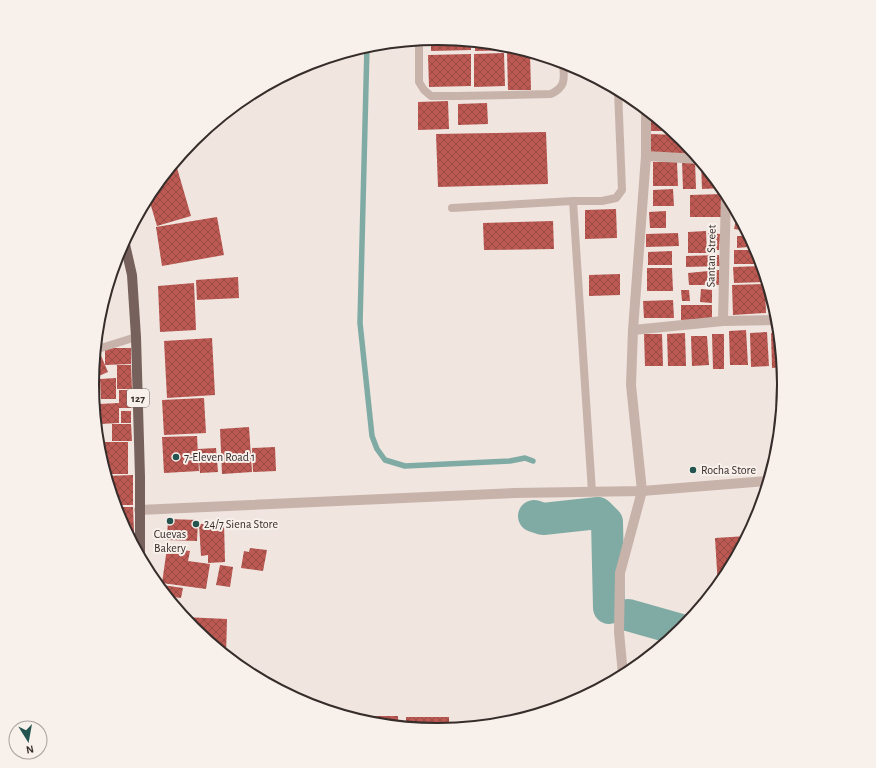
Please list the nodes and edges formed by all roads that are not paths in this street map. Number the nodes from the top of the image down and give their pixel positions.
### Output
1 (419, 46) edge
2 (564, 69) edge
3 (618, 97) edge
4 (646, 117) edge
5 (646, 156) junction
6 (692, 159) edge
7 (573, 201) junction
8 (726, 205) edge
9 (452, 208) dead end
10 (126, 251) edge
11 (770, 320) edge
12 (723, 321) junction
13 (633, 330) junction
14 (136, 336) junction
15 (101, 348) dead end
16 (762, 481) edge
17 (642, 491) junction
18 (592, 492) junction
19 (139, 510) junction
20 (140, 545) edge
21 (622, 668) edge

1 - 2 lane
3 - 7 lane
4 - 5 street
5 - 6 street
5 - 13 street
7 - 9 lane
7 - 18 lane
8 - 12 street, Santan Street
10 - 14 main road, 127
11 - 12 street
12 - 13 street
13 - 17 street
14 - 15 lane
14 - 19 main road, 127
16 - 17 street
17 - 18 street
17 - 21 street
18 - 19 street
19 - 20 main road, 127

